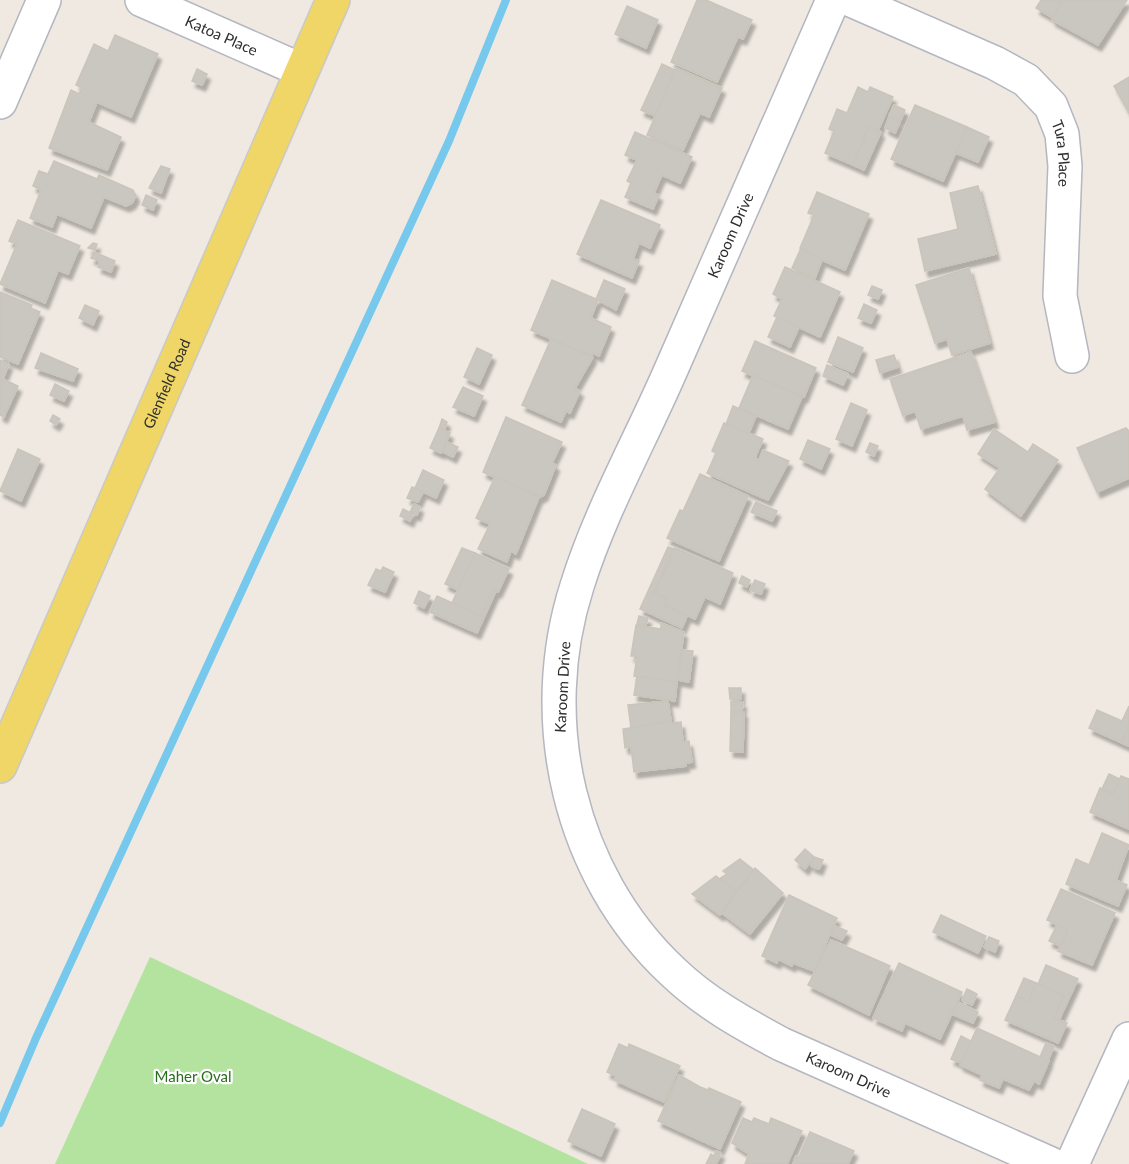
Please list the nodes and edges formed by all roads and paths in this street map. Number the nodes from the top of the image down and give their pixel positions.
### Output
1 (44, 0) edge
2 (142, 0) edge
3 (333, 0) edge
4 (833, 0) edge
5 (851, 0) edge
6 (301, 70) junction
7 (0, 102) edge
8 (1071, 356) dead end
9 (0, 766) edge
10 (1129, 1039) edge
11 (1051, 1164) edge
12 (1072, 1164) edge

1 - 7 street
2 - 6 street, Katoa Place
3 - 6 main road, Glenfield Road
4 - 11 street, Karoom Drive
5 - 8 street, Tura Place
6 - 9 main road, Glenfield Road
10 - 12 street

